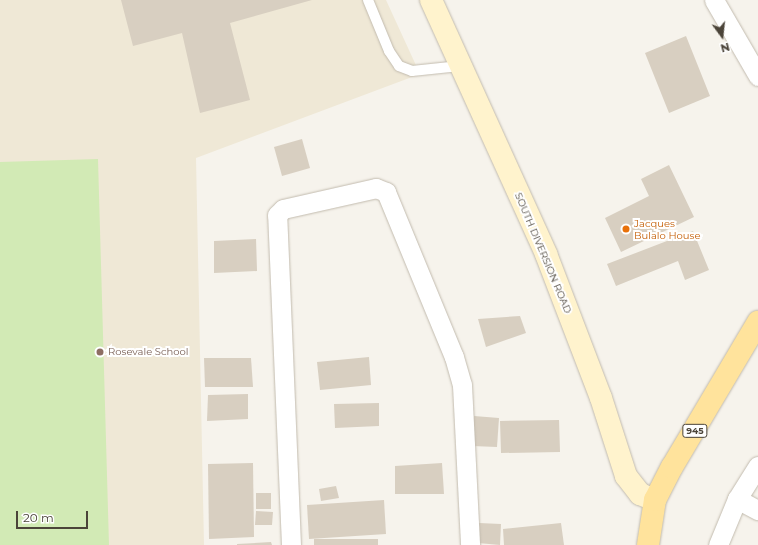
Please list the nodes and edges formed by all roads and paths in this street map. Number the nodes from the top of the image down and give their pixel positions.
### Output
1 (368, 0) edge
2 (431, 0) edge
3 (714, 0) edge
4 (460, 66) junction
5 (758, 76) edge
6 (758, 322) edge
7 (758, 466) edge
8 (737, 499) junction
9 (655, 500) junction
10 (758, 510) edge
11 (291, 545) edge
12 (470, 545) edge
13 (648, 545) edge
14 (718, 545) edge

1 - 4 lane
2 - 4 main road, SOUTH DIVERSION ROAD
3 - 5 street
4 - 9 main road, SOUTH DIVERSION ROAD
6 - 9 main road, 945
7 - 8 street
8 - 10 street
8 - 14 street
9 - 13 main road, 945
11 - 12 street

